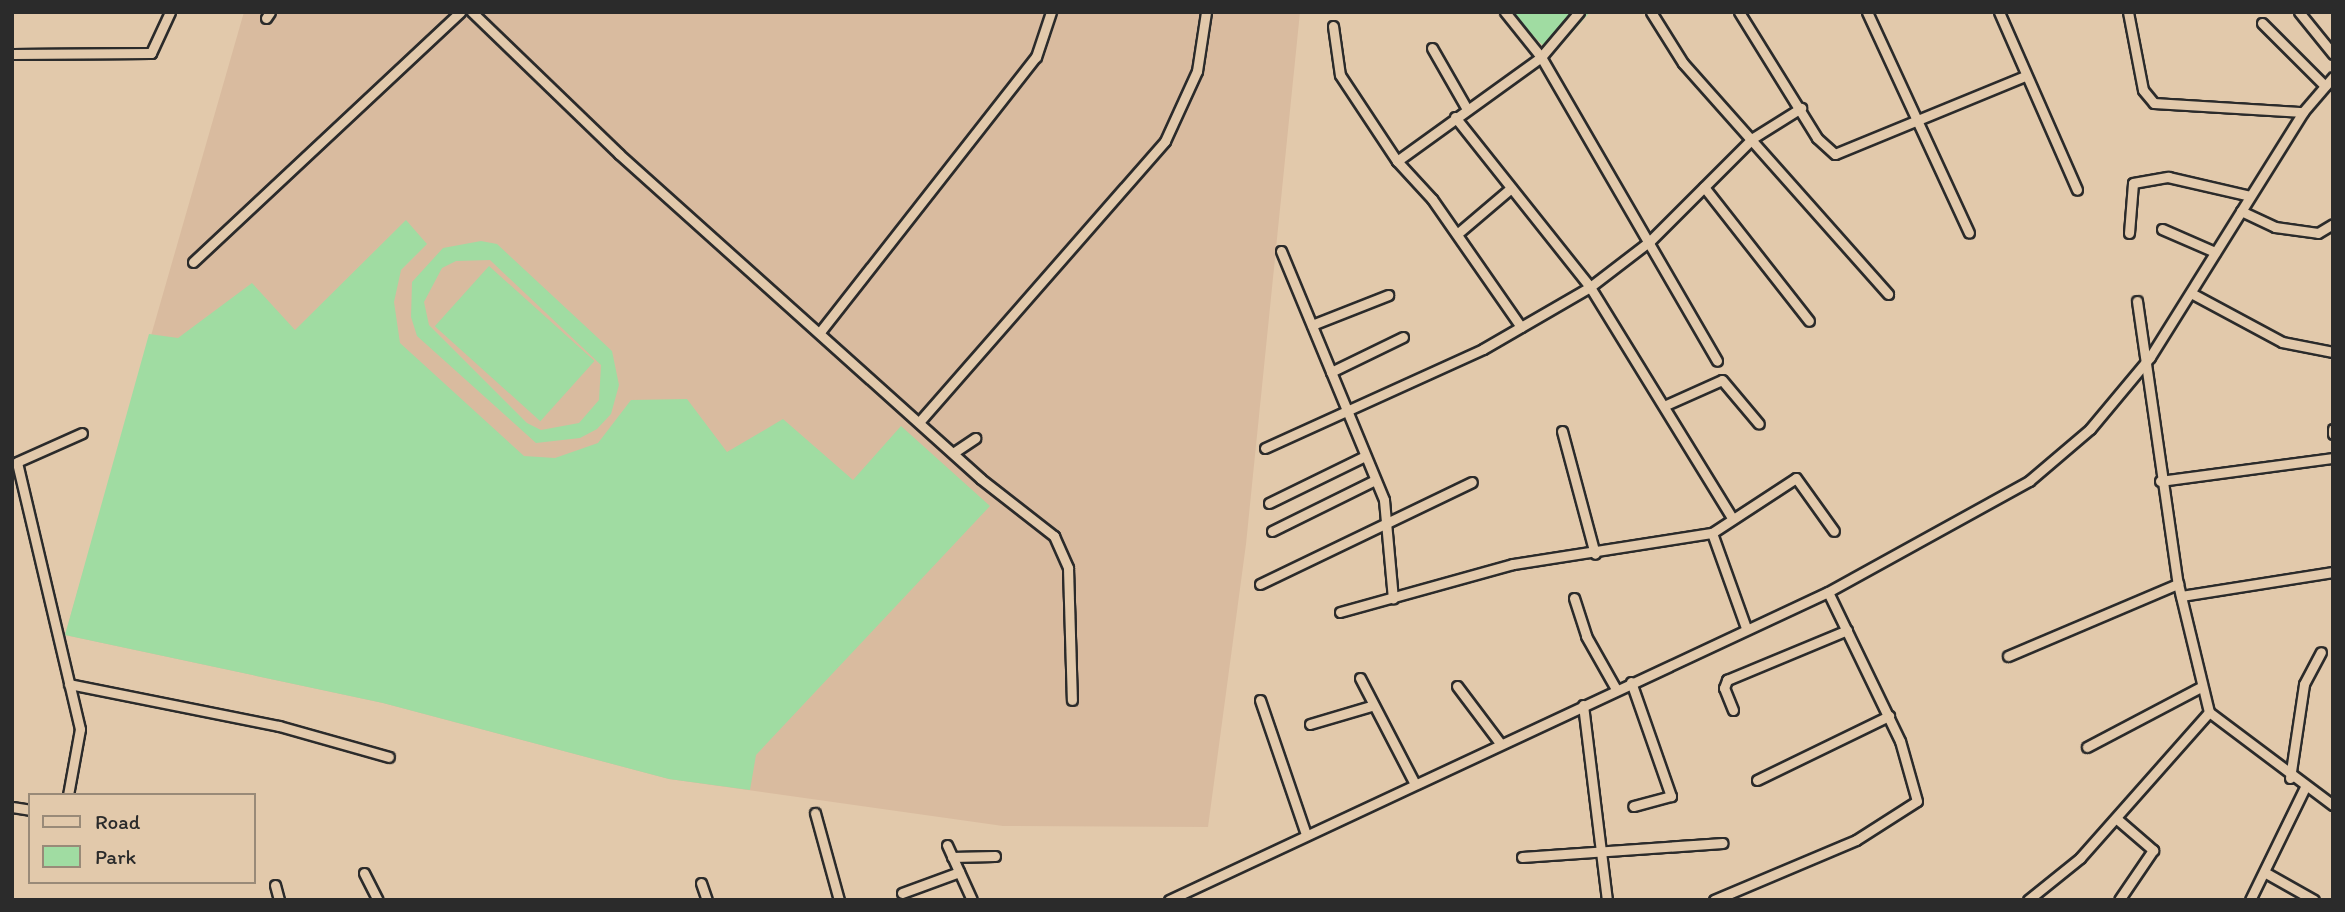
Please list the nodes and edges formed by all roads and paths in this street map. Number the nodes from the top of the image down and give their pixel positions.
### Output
1 (170, 12) edge
2 (460, 12) edge
3 (472, 12) edge
4 (1051, 12) edge
5 (1206, 12) edge
6 (1505, 12) edge
7 (1579, 12) edge
8 (1651, 12) edge
9 (1739, 12) edge
10 (1867, 12) edge
11 (1998, 12) edge
12 (2128, 12) edge
13 (2299, 12) edge
14 (2262, 23) dead end
15 (1334, 26) dead end
16 (1433, 48) dead end
17 (12, 54) edge
18 (2333, 54) edge
19 (1541, 57) junction
20 (2025, 76) junction
21 (2333, 77) edge
22 (2325, 86) junction
23 (1801, 108) junction
24 (1467, 109) junction
25 (2303, 112) junction
26 (1455, 117) junction
27 (1915, 125) junction
28 (1753, 138) junction
29 (1397, 161) junction
30 (1703, 187) junction
31 (1511, 188) junction
32 (2077, 190) dead end
33 (2250, 195) junction
34 (2241, 211) junction
35 (2333, 224) edge
36 (2161, 229) dead end
37 (1969, 233) dead end
38 (2129, 233) dead end
39 (1457, 234) junction
40 (1650, 241) junction
41 (1281, 251) dead end
42 (2215, 252) junction
43 (193, 262) dead end
44 (1590, 287) junction
45 (2191, 293) junction
46 (1888, 294) dead end
47 (1388, 295) dead end
48 (2137, 301) dead end
49 (1809, 321) dead end
50 (1312, 326) junction
51 (1521, 327) junction
52 (820, 332) junction
53 (1403, 337) dead end
54 (2333, 352) edge
55 (2150, 357) junction
56 (1717, 361) dead end
57 (1331, 372) junction
58 (1666, 405) junction
59 (1347, 413) junction
60 (920, 421) junction
61 (1759, 424) dead end
62 (1563, 431) dead end
63 (82, 433) dead end
64 (975, 438) dead end
65 (1265, 448) dead end
66 (953, 453) junction
67 (1365, 456) junction
68 (2333, 458) edge
69 (1375, 480) junction
70 (2160, 481) junction
71 (1472, 482) dead end
72 (1269, 503) dead end
73 (1731, 516) junction
74 (1388, 521) junction
75 (1272, 531) dead end
76 (1834, 531) dead end
77 (1712, 533) junction
78 (1595, 554) junction
79 (2333, 572) edge
80 (1260, 584) dead end
81 (2178, 584) junction
82 (1828, 592) junction
83 (2180, 596) junction
84 (1574, 598) dead end
85 (1393, 599) junction
86 (1340, 612) dead end
87 (1746, 628) junction
88 (1847, 629) junction
89 (2321, 652) dead end
90 (2008, 656) dead end
91 (1360, 678) dead end
92 (1631, 682) junction
93 (69, 684) junction
94 (1457, 687) dead end
95 (2202, 687) junction
96 (1616, 689) junction
97 (1072, 700) dead end
98 (1260, 701) dead end
99 (1583, 705) junction
100 (1371, 706) junction
101 (1733, 710) dead end
102 (2209, 712) junction
103 (1889, 716) junction
104 (1310, 724) dead end
105 (1500, 743) junction
106 (2087, 747) dead end
107 (388, 757) dead end
108 (2290, 778) junction
109 (1757, 780) dead end
110 (1415, 784) junction
111 (2305, 787) junction
112 (68, 793) edge
113 (2333, 805) edge
114 (1633, 806) dead end
115 (815, 813) dead end
116 (2117, 819) junction
117 (1306, 834) junction
118 (1723, 843) dead end
119 (947, 845) dead end
120 (1598, 849) junction
121 (952, 856) junction
122 (995, 856) dead end
123 (1522, 857) dead end
124 (959, 872) junction
125 (364, 873) dead end
126 (2266, 873) junction
127 (701, 883) dead end
128 (275, 885) dead end
129 (902, 893) dead end
130 (279, 900) edge
131 (378, 900) edge
132 (707, 900) edge
133 (839, 900) edge
134 (971, 900) edge
135 (1169, 900) edge
136 (1607, 900) edge
137 (1714, 900) edge
138 (2028, 900) edge
139 (2119, 900) edge
140 (2250, 900) edge
141 (2314, 900) edge

1 - 17 street
2 - 43 street
3 - 52 street
4 - 52 street
5 - 60 street
6 - 19 street
7 - 19 street
8 - 28 street
9 - 23 street
10 - 27 street
11 - 20 street
12 - 25 street
13 - 18 street
14 - 22 street
15 - 29 street
16 - 24 street
19 - 24 street
19 - 40 street
20 - 27 street
20 - 32 street
21 - 22 street
22 - 25 street
23 - 27 street
23 - 28 street
24 - 26 street
25 - 33 street
26 - 29 street
26 - 31 street
27 - 37 street
28 - 30 street
28 - 46 street
29 - 39 street
30 - 40 street
30 - 49 street
31 - 39 street
31 - 44 street
33 - 34 street
33 - 38 street
34 - 35 street
34 - 42 street
36 - 42 street
39 - 51 street
40 - 44 street
40 - 56 street
41 - 50 street
42 - 45 street
44 - 51 street
44 - 58 street
45 - 54 street
45 - 55 street
47 - 50 street
48 - 55 street
50 - 57 street
51 - 59 street
52 - 60 street
53 - 57 street
55 - 70 street
55 - 82 street
57 - 59 street
58 - 61 street
58 - 73 street
59 - 65 street
59 - 67 street
60 - 66 street
62 - 78 street
63 - 93 street
64 - 66 street
66 - 97 street
67 - 69 street
67 - 72 street
68 - 70 street
69 - 74 street
69 - 75 street
70 - 81 street
71 - 74 street
73 - 76 street
73 - 77 street
74 - 80 street
74 - 85 street
77 - 78 street
77 - 87 street
78 - 85 street
79 - 83 street
81 - 83 street
81 - 90 street
82 - 87 street
82 - 88 street
83 - 95 street
84 - 96 street
85 - 86 street
87 - 92 street
88 - 101 street
88 - 103 street
89 - 108 street
91 - 100 street
92 - 96 street
92 - 114 street
93 - 107 street
93 - 112 street
94 - 105 street
95 - 102 street
95 - 106 street
96 - 99 street
98 - 117 street
99 - 105 street
99 - 120 street
100 - 104 street
100 - 110 street
102 - 108 street
102 - 116 street
103 - 109 street
103 - 137 street
105 - 110 street
108 - 111 street
110 - 117 street
111 - 113 street
111 - 126 street
115 - 133 street
116 - 138 street
116 - 139 street
117 - 135 street
118 - 120 street
119 - 121 street
120 - 123 street
120 - 136 street
121 - 122 street
121 - 124 street
124 - 129 street
124 - 134 street
125 - 131 street
126 - 140 street
126 - 141 street
127 - 132 street
128 - 130 street

